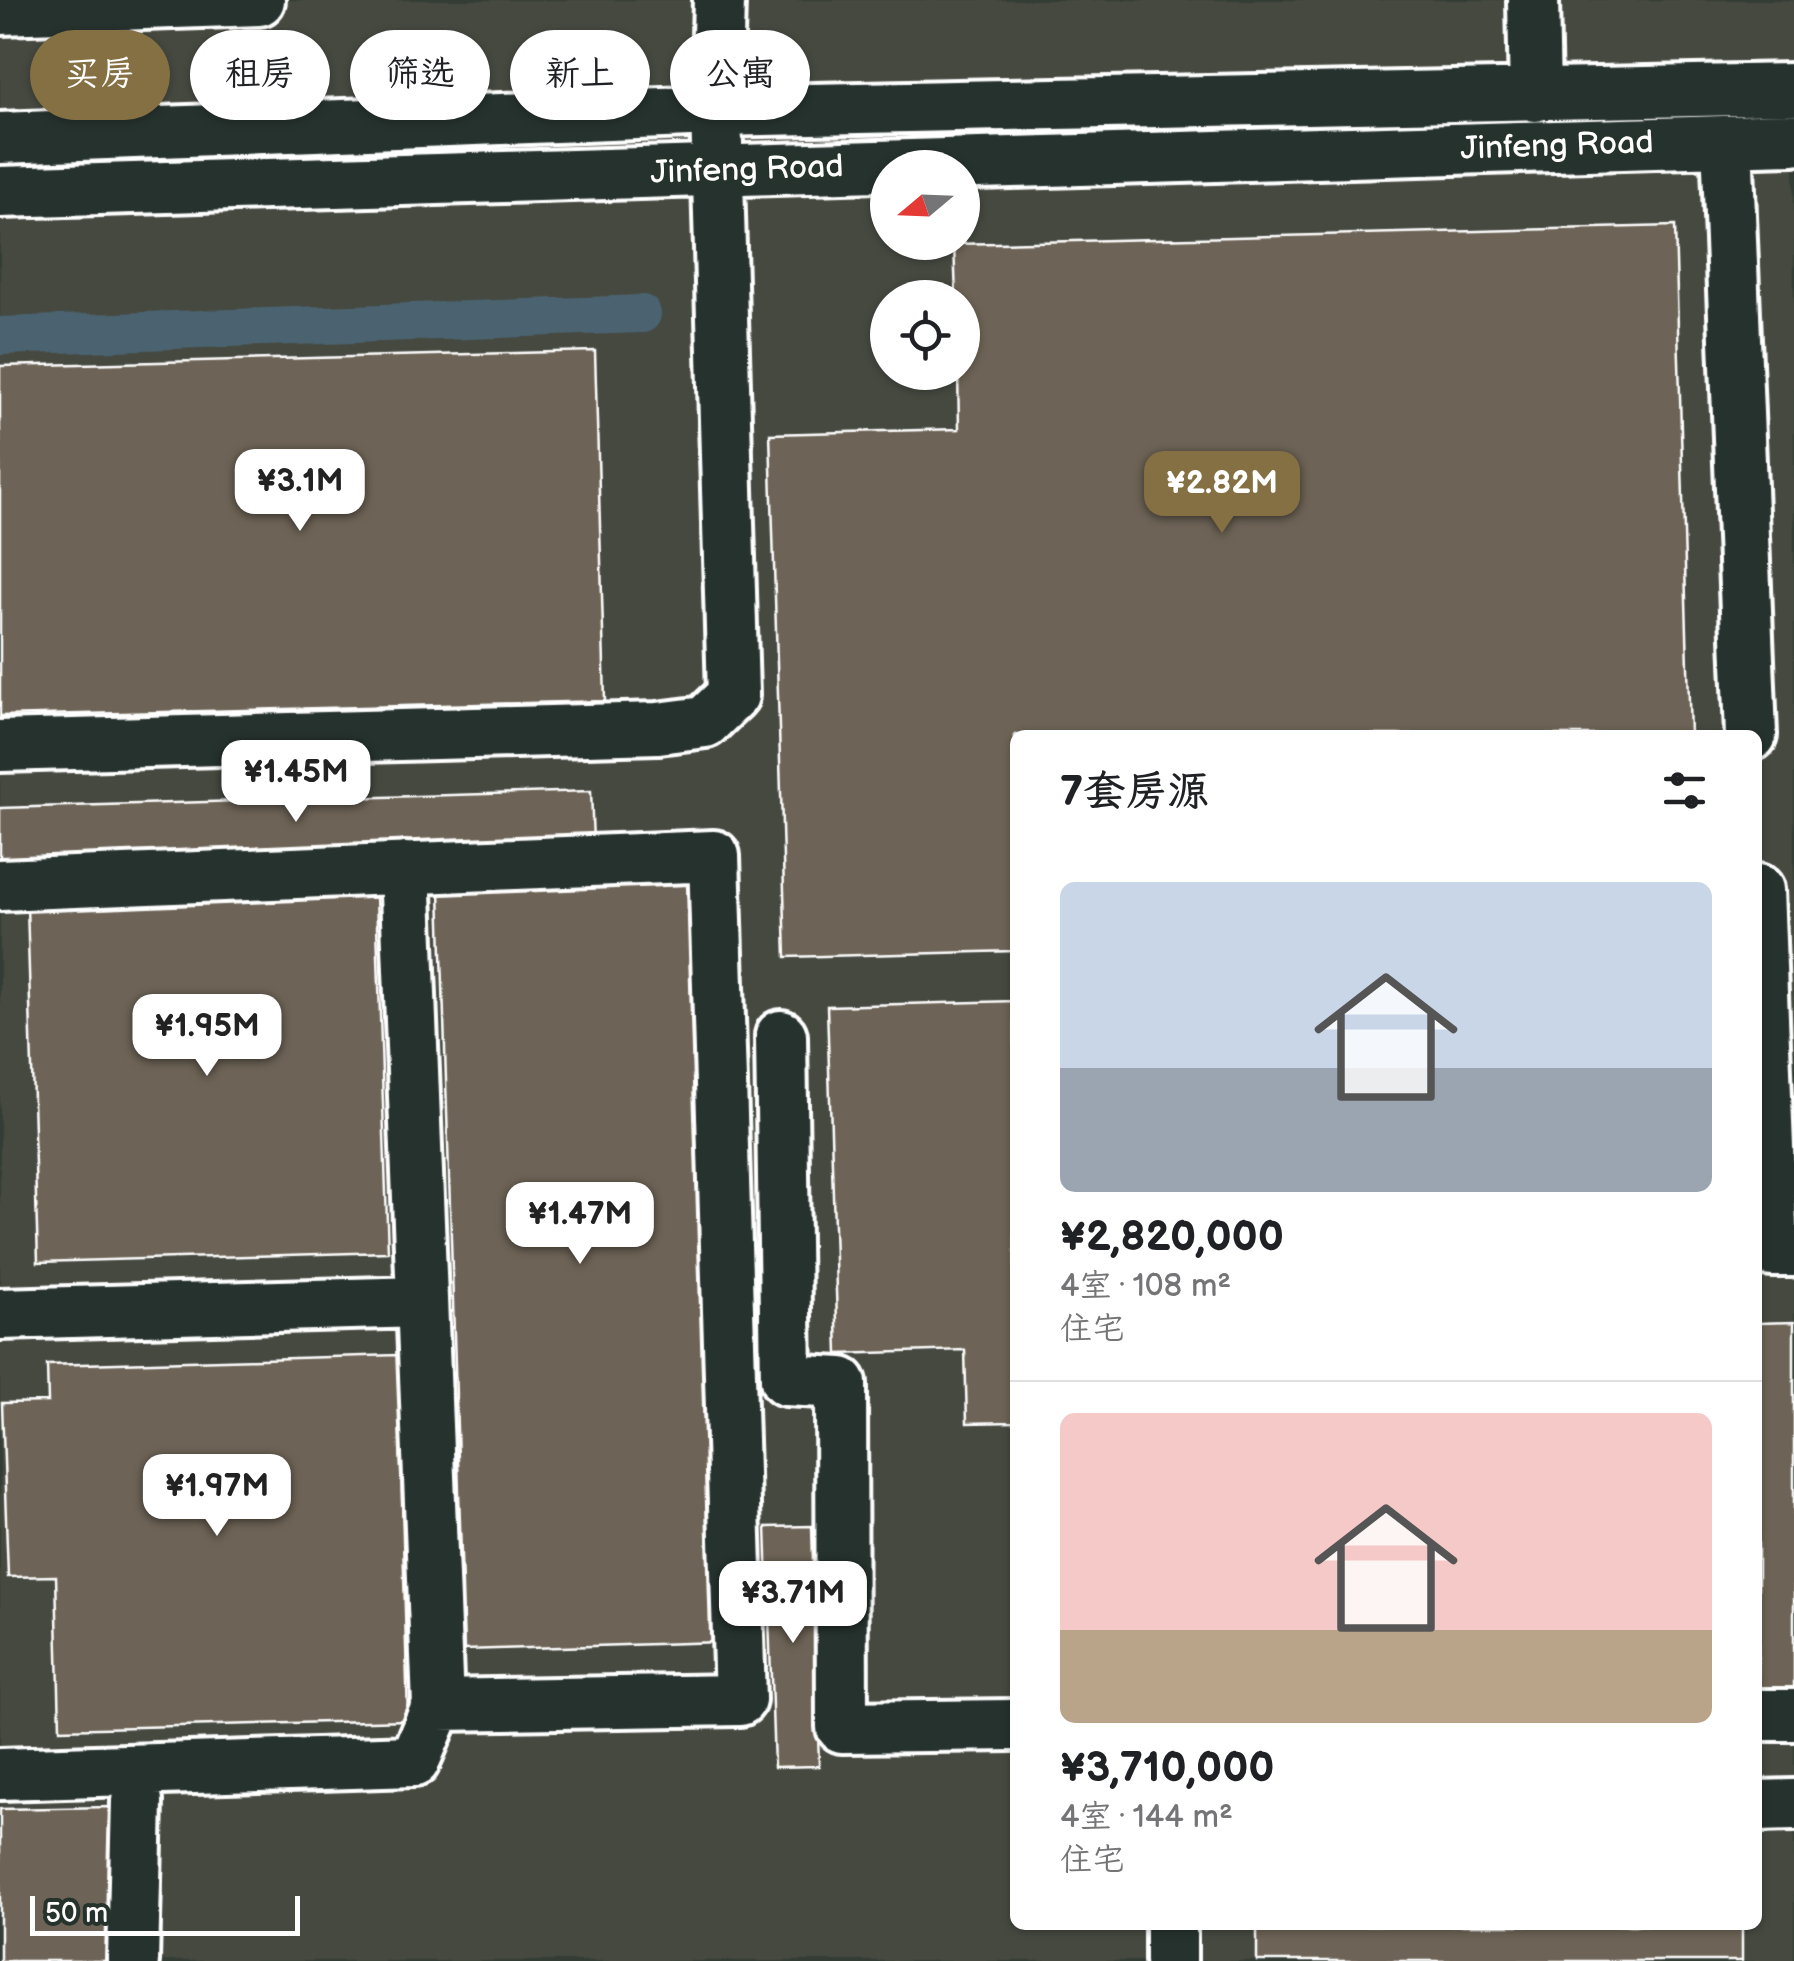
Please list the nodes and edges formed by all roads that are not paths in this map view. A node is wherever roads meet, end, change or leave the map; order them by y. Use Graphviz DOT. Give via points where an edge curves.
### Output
graph roads {
  1 [pos="260,0"];
  2 [pos="718,0"];
  3 [pos="1533,0"];
  4 [pos="0,9"];
  5 [pos="717,30"];
  6 [pos="1794,89"];
  7 [pos="1536,96"];
  8 [pos="810,110"];
  9 [pos="670,114"];
  10 [pos="716,120"];
  11 [pos="0,138"];
  12 [pos="1794,139"];
  13 [pos="1726,141"];
  14 [pos="717,170"];
  15 [pos="0,192"];
  16 [pos="1751,730"];
  17 [pos="0,746"];
  18 [pos="405,868"];
  19 [pos="0,885"];
  20 [pos="1762,993"];
  21 [pos="781,1036"];
  22 [pos="1794,1250"];
  23 [pos="422,1302"];
  24 [pos="0,1314"];
  25 [pos="438,1705"];
  26 [pos="1762,1715"];
  27 [pos="1794,1715"];
  28 [pos="1010,1725"];
  29 [pos="0,1774"];
  30 [pos="137,1801"];
  31 [pos="1794,1805"];
  32 [pos="1762,1806"];
  33 [pos="1171,1930"];
  34 [pos="133,1961"];
  35 [pos="1172,1961"];
  1 -- 4 [label="street"];
  2 -- 5 [label="street"];
  3 -- 7 [label="street"];
  6 -- 7 [label="street, Jinfeng Road"];
  7 -- 8 [label="street, Jinfeng Road"];
  9 -- 11 [label="street, Jinfeng Road"];
  10 -- 14 [label="street"];
  12 -- 13 [label="street, Jinfeng Road"];
  13 -- 14 [label="street, Jinfeng Road"];
  13 -- 16 [label="street"];
  14 -- 15 [label="street, Jinfeng Road"];
  14 -- 17 [label="street" via="733,696 705,722"];
  18 -- 19 [label="street"];
  18 -- 23 [label="street"];
  18 -- 25 [label="street" via="714,856 740,1700"];
  20 -- 22 [label="street" via="1772,1251"];
  21 -- 28 [label="street" via="786,1380 842,1384 842,1727"];
  23 -- 24 [label="street"];
  23 -- 25 [label="street"];
  25 -- 29 [label="street" via="414,1761"];
  26 -- 27 [label="street"];
  30 -- 34 [label="street"];
  31 -- 32 [label="street"];
  33 -- 35 [label="street"];
}
